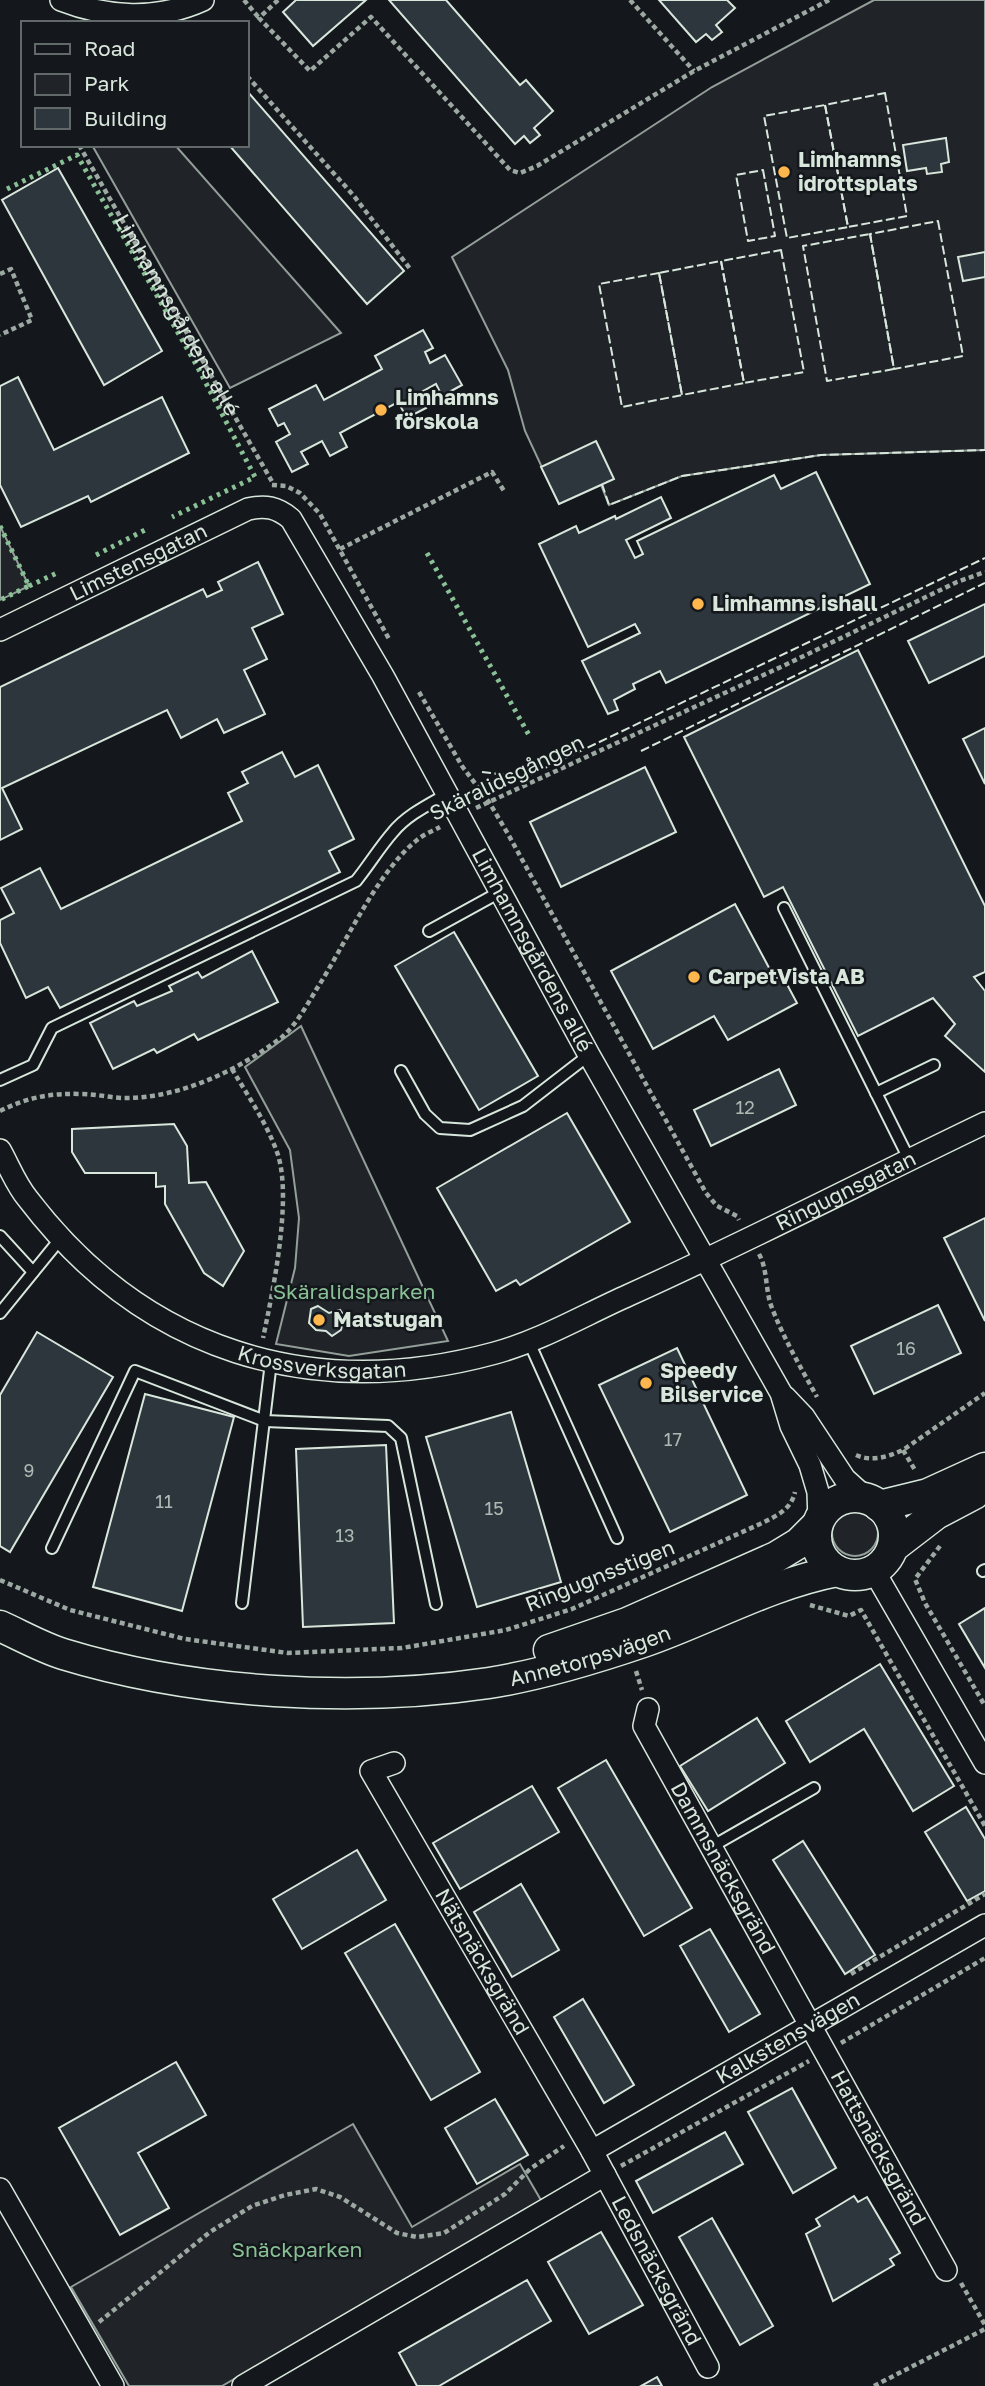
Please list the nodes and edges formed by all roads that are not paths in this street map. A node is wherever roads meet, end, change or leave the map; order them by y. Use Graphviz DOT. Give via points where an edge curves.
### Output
graph roads {
  1 [pos="61,0"];
  2 [pos="203,0"];
  3 [pos="280,510"];
  4 [pos="0,630"];
  5 [pos="447,794"];
  6 [pos="500,892"];
  7 [pos="784,908"];
  8 [pos="429,931"];
  9 [pos="589,1055"];
  10 [pos="934,1065"];
  11 [pos="401,1072"];
  12 [pos="0,1080"];
  13 [pos="876,1093"];
  14 [pos="985,1123"];
  15 [pos="0,1150"];
  16 [pos="909,1159"];
  17 [pos="0,1236"];
  18 [pos="61,1238"];
  19 [pos="706,1260"];
  20 [pos="33,1272"];
  21 [pos="0,1313"];
  22 [pos="528,1342"];
  23 [pos="265,1360"];
  24 [pos="265,1421"];
  25 [pos="820,1461"];
  26 [pos="985,1468"];
  27 [pos="985,1488"];
  28 [pos="873,1502"];
  29 [pos="818,1523"];
  30 [pos="617,1538"];
  31 [pos="893,1547"];
  32 [pos="52,1548"];
  33 [pos="874,1571"];
  34 [pos="836,1572"];
  35 [pos="242,1603"];
  36 [pos="436,1604"];
  37 [pos="0,1626"];
  38 [pos="0,1637"];
  39 [pos="61,1654"];
  40 [pos="332,1692"];
  41 [pos="648,1709"];
  42 [pos="394,1763"];
  43 [pos="985,1763"];
  44 [pos="814,1788"];
  45 [pos="711,1847"];
  46 [pos="985,1925"];
  47 [pos="810,2027"];
  48 [pos="587,2142"];
  49 [pos="605,2175"];
  50 [pos="0,2189"];
  51 [pos="946,2270"];
  52 [pos="708,2367"];
  53 [pos="113,2386"];
  54 [pos="243,2386"];
  1 -- 2 [label="street" via="125,16 173,11"];
  3 -- 4 [label="street, Limstensgatan" via="248,509"];
  3 -- 5 [label="street, Limhamnsgårdens allé" via="299,531"];
  5 -- 6 [label="street, Limhamnsgårdens allé"];
  5 -- 12 [label="lane" via="393,831 356,881 52,1028 33,1065"];
  6 -- 8 [label="lane"];
  6 -- 9 [label="street, Limhamnsgårdens allé"];
  7 -- 13 [label="lane"];
  9 -- 11 [label="lane" via="523,1106 470,1129 440,1128 425,1115"];
  9 -- 19 [label="street, Limhamnsgårdens allé"];
  10 -- 13 [label="lane"];
  13 -- 16 [label="lane"];
  14 -- 16 [label="street, Ringugnsgatan"];
  15 -- 18 [label="street, Krossverksgatan" via="26,1197"];
  16 -- 19 [label="street, Ringugnsgatan"];
  17 -- 20 [label="lane"];
  18 -- 20 [label="lane"];
  18 -- 23 [label="street, Krossverksgatan" via="125,1297 158,1319 205,1341"];
  19 -- 22 [label="street, Krossverksgatan"];
  19 -- 25 [label="street, Limhamnsgårdens allé" via="781,1393 804,1417"];
  20 -- 21 [label="lane"];
  22 -- 23 [label="street, Krossverksgatan" via="445,1365 402,1371 331,1370"];
  22 -- 30 [label="lane"];
  23 -- 24 [label="lane"];
  24 -- 32 [label="lane" via="135,1371"];
  24 -- 35 [label="lane"];
  24 -- 36 [label="lane" via="388,1426 401,1438"];
  25 -- 28 [label="street, Limhamnsgårdens allé"];
  25 -- 29 [label="street, Limhamnsgårdens allé"];
  26 -- 28 [label="main road, Annetorpsvägen" via="928,1494"];
  27 -- 31 [label="main road" via="936,1514"];
  28 -- 29 [label="main road, Annetorpsvägen" via="850,1497 836,1502"];
  28 -- 31 [label="main road" via="889,1517"];
  29 -- 34 [label="main road" via="817,1548"];
  29 -- 40 [label="main road, Annetorpsvägen" via="799,1543 776,1557 627,1623 529,1657 432,1679"];
  31 -- 33 [label="main road"];
  33 -- 34 [label="main road, Annetorpsvägen" via="851,1576"];
  33 -- 43 [label="street"];
  34 -- 40 [label="main road, Annetorpsvägen" via="789,1584 643,1642 555,1669 420,1691"];
  37 -- 39 [label="main road, Annetorpsvägen"];
  38 -- 39 [label="main road"];
  39 -- 40 [label="main road, Annetorpsvägen" via="236,1689"];
  41 -- 45 [label="street, Dammsnäcksgränd" via="644,1726"];
  42 -- 48 [label="street, Nätsnäcksgränd" via="371,1771"];
  44 -- 45 [label="lane"];
  45 -- 47 [label="street, Dammsnäcksgränd"];
  46 -- 47 [label="street, Kalkstensvägen"];
  47 -- 48 [label="street, Kalkstensvägen"];
  47 -- 51 [label="street, Hattsnäcksgränd"];
  48 -- 49 [label="street, Nätsnäcksgränd"];
  49 -- 52 [label="street, Ledsnäcksgränd"];
  49 -- 54 [label="street"];
  50 -- 53 [label="street"];
}
